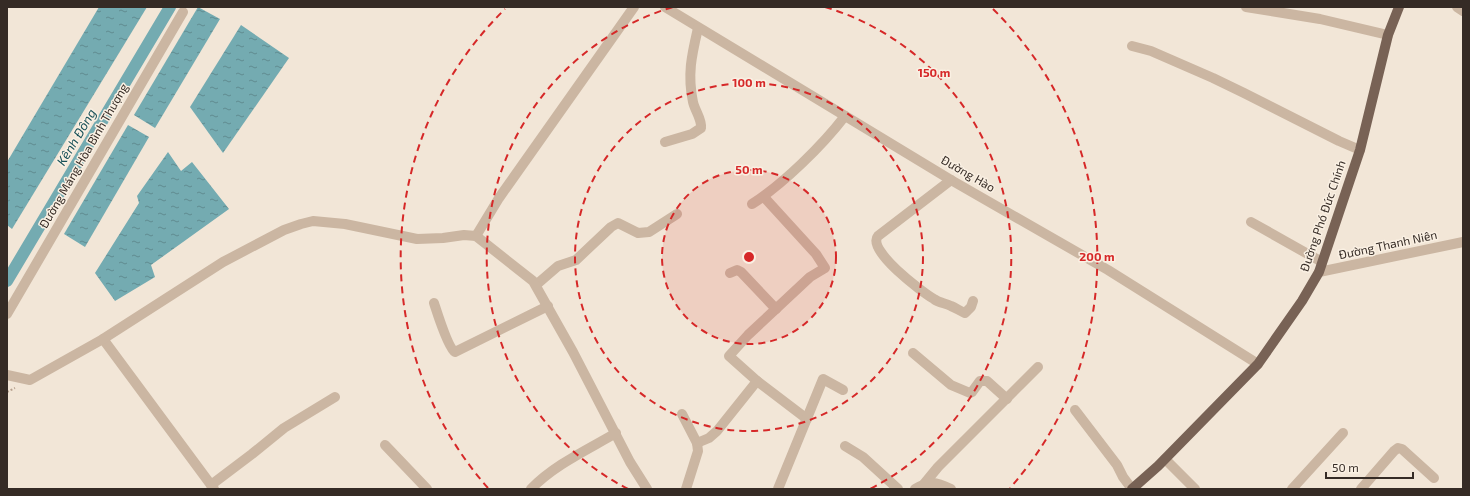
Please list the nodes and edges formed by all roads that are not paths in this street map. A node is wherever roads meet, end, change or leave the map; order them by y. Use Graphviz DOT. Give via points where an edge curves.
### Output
graph roads {
  1 [pos="634,7"];
  2 [pos="664,7"];
  3 [pos="1246,7"];
  4 [pos="1399,7"];
  5 [pos="1457,7"];
  6 [pos="1463,10"];
  7 [pos="183,12"];
  8 [pos="698,28"];
  9 [pos="1388,35"];
  10 [pos="1132,46"];
  11 [pos="845,116"];
  12 [pos="665,142"];
  13 [pos="1360,150"];
  14 [pos="951,180"];
  15 [pos="764,197"];
  16 [pos="752,204"];
  17 [pos="677,214"];
  18 [pos="1251,222"];
  19 [pos="476,236"];
  20 [pos="1463,242"];
  21 [pos="1322,262"];
  22 [pos="1319,272"];
  23 [pos="730,274"];
  24 [pos="536,285"];
  25 [pos="973,301"];
  26 [pos="434,303"];
  27 [pos="548,306"];
  28 [pos="776,309"];
  29 [pos="7,314"];
  30 [pos="103,339"];
  31 [pos="914,353"];
  32 [pos="1258,364"];
  33 [pos="1038,367"];
  34 [pos="7,376"];
  35 [pos="757,381"];
  36 [pos="843,390"];
  37 [pos="335,397"];
  38 [pos="1007,399"];
  39 [pos="1075,410"];
  40 [pos="682,414"];
  41 [pos="807,419"];
  42 [pos="616,433"];
  43 [pos="1343,433"];
  44 [pos="697,443"];
  45 [pos="385,445"];
  46 [pos="845,446"];
  47 [pos="1165,459"];
  48 [pos="1434,478"];
  49 [pos="919,486"];
  50 [pos="213,487"];
  51 [pos="426,489"];
  52 [pos="531,489"];
  53 [pos="647,489"];
  54 [pos="686,489"];
  55 [pos="778,489"];
  56 [pos="898,489"];
  57 [pos="951,489"];
  58 [pos="1132,489"];
  59 [pos="1195,489"];
  60 [pos="1292,489"];
  61 [pos="1361,489"];
  1 -- 19 [label="street" via="499,198"];
  2 -- 8 [label="street, Đường Hào"];
  3 -- 9 [label="street" via="1320,19"];
  4 -- 9 [label="main road, Đường Phó Đức Chính"];
  5 -- 6 [label="street"];
  7 -- 29 [label="street, Đường Máng Hòa Bình Thượng"];
  8 -- 11 [label="street, Đường Hào"];
  8 -- 12 [label="street" via="689,74 701,128 692,134"];
  9 -- 13 [label="main road, Đường Phó Đức Chính"];
  10 -- 13 [label="street" via="1151,51 1213,78"];
  11 -- 14 [label="street, Đường Hào"];
  11 -- 15 [label="street" via="789,176"];
  13 -- 21 [label="main road, Đường Phó Đức Chính"];
  14 -- 25 [label="street" via="878,236 875,242 893,266 934,300 965,313"];
  14 -- 32 [label="street, Đường Hào" via="1108,270"];
  15 -- 16 [label="street"];
  15 -- 28 [label="street" via="816,254 825,268 810,277"];
  17 -- 24 [label="street" via="649,232 638,233 618,223 576,260 558,266"];
  18 -- 21 [label="street"];
  19 -- 24 [label="street"];
  19 -- 30 [label="street" via="417,239 313,220 284,230 223,262"];
  20 -- 22 [label="street, Đường Thanh Niên"];
  21 -- 22 [label="main road, Đường Phó Đức Chính"];
  22 -- 32 [label="main road, Đường Phó Đức Chính"];
  23 -- 28 [label="street" via="737,270 741,272"];
  24 -- 27 [label="street"];
  26 -- 27 [label="street" via="455,352"];
  27 -- 42 [label="street"];
  28 -- 35 [label="street" via="729,356"];
  30 -- 34 [label="street" via="30,380"];
  30 -- 50 [label="street"];
  31 -- 38 [label="street" via="951,386 970,393 980,381 987,381"];
  32 -- 47 [label="main road, Đường Phó Đức Chính"];
  33 -- 38 [label="street"];
  35 -- 41 [label="street"];
  35 -- 44 [label="street" via="717,432"];
  36 -- 41 [label="street" via="823,379"];
  37 -- 50 [label="street" via="284,428"];
  38 -- 49 [label="street"];
  39 -- 58 [label="street"];
  40 -- 44 [label="street"];
  41 -- 55 [label="street"];
  42 -- 52 [label="street" via="566,461"];
  42 -- 53 [label="street"];
  43 -- 60 [label="street"];
  44 -- 54 [label="street" via="696,461"];
  45 -- 51 [label="street"];
  46 -- 56 [label="street" via="863,457"];
  47 -- 58 [label="main road, Đường Phó Đức Chính"];
  47 -- 59 [label="street"];
  48 -- 61 [label="street" via="1402,449 1397,448"];
  49 -- 57 [label="street" via="937,483"];
}
